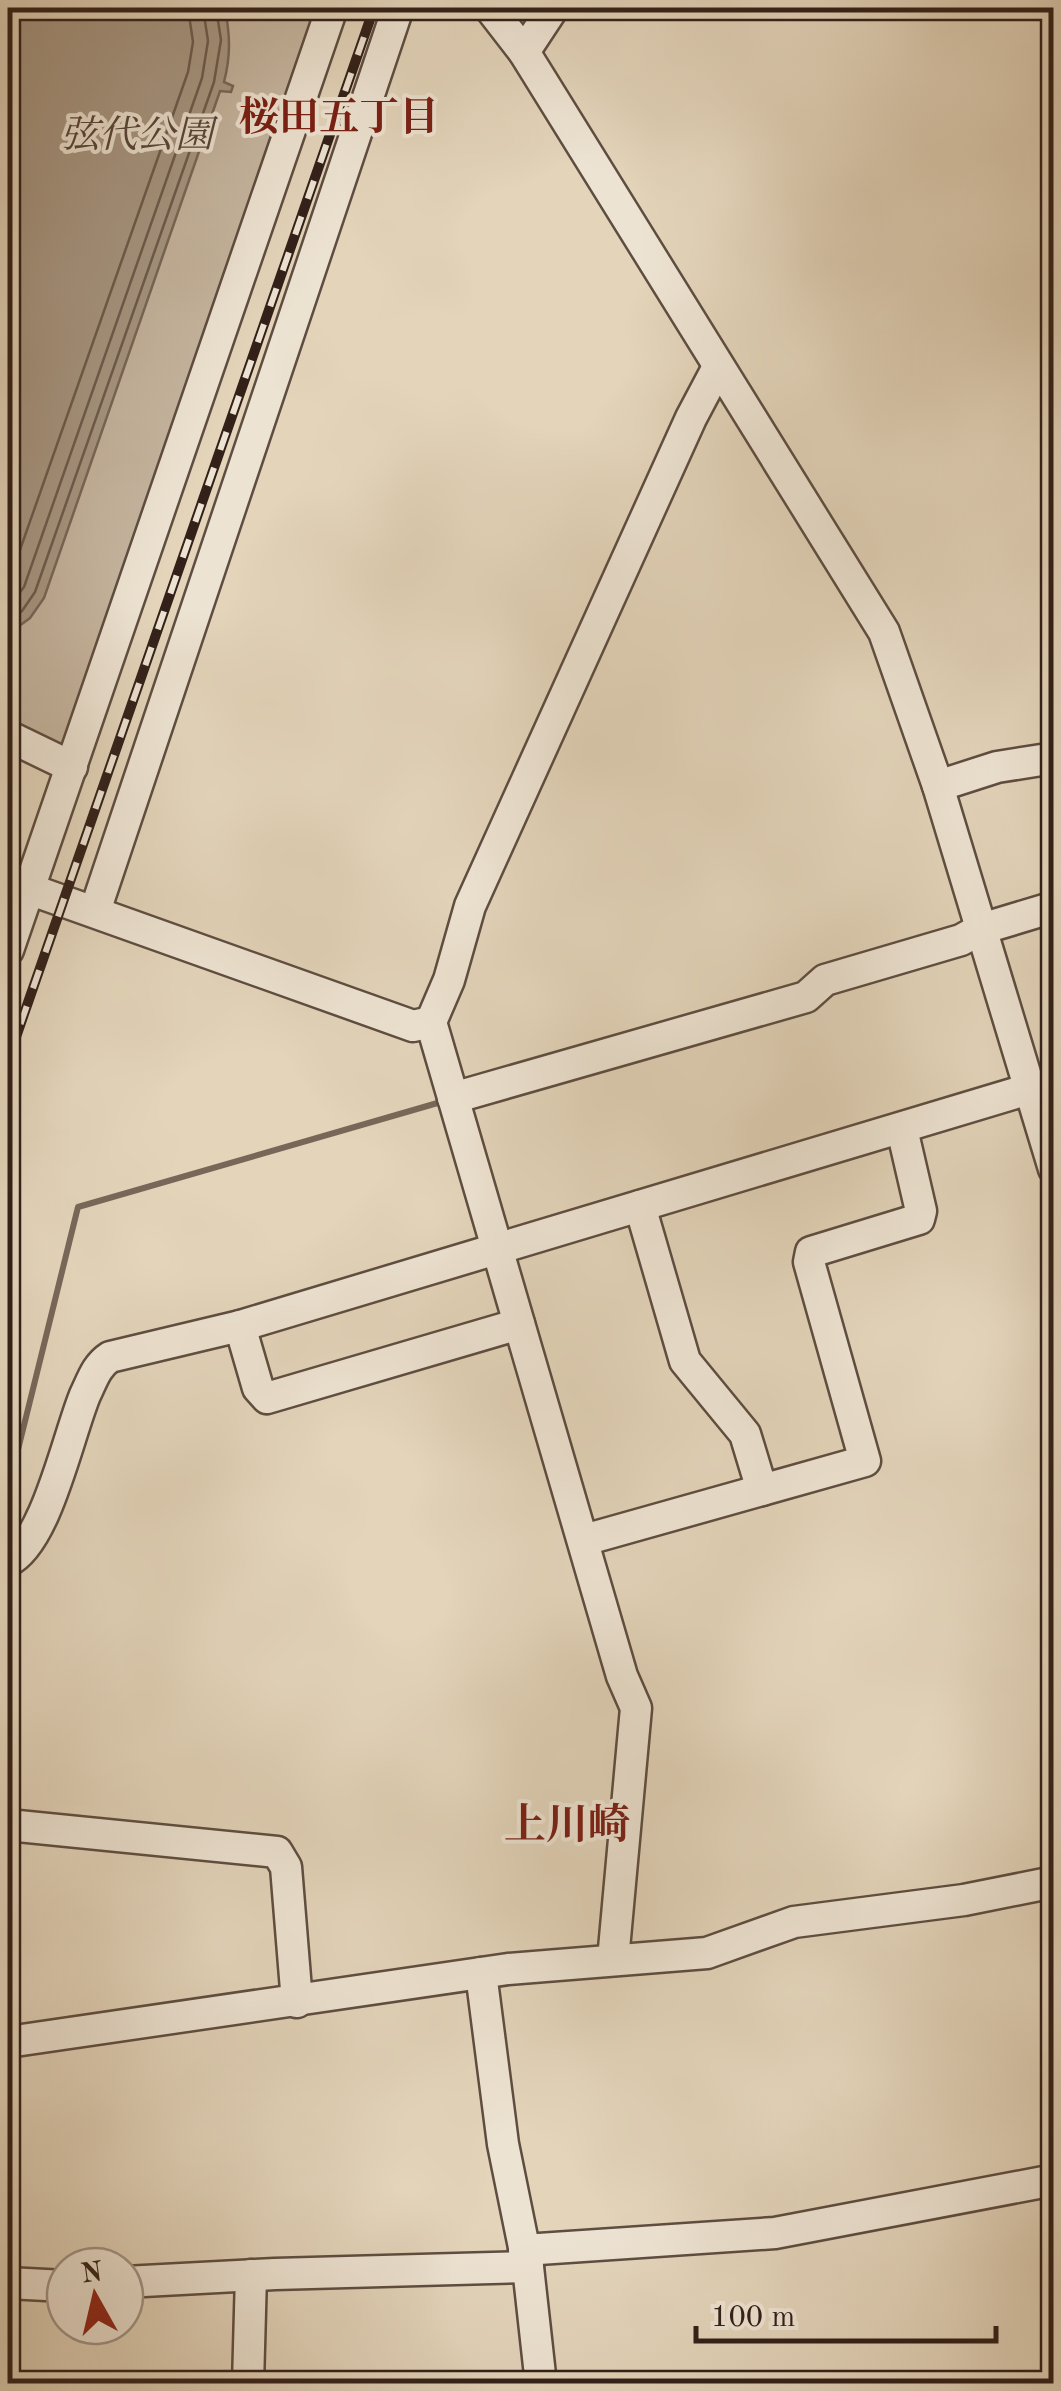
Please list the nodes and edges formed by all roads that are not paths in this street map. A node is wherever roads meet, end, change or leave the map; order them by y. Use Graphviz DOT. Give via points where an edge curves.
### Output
graph roads {
  1 [pos="332,8"];
  2 [pos="398,8"];
  3 [pos="490,8"];
  4 [pos="552,8"];
  5 [pos="524,52"];
  6 [pos="718,367"];
  7 [pos="8,736"];
  8 [pos="1054,758"];
  9 [pos="72,767"];
  10 [pos="938,786"];
  11 [pos="28,889"];
  12 [pos="1054,907"];
  13 [pos="95,911"];
  14 [pos="980,928"];
  15 [pos="8,950"];
  16 [pos="431,1022"];
  17 [pos="1028,1089"];
  18 [pos="453,1098"];
  19 [pos="902,1129"];
  20 [pos="1054,1170"];
  21 [pos="640,1206"];
  22 [pos="498,1248"];
  23 [pos="519,1324"];
  24 [pos="240,1326"];
  25 [pos="762,1490"];
  26 [pos="584,1540"];
  27 [pos="8,1561"];
  28 [pos="8,1825"];
  29 [pos="1054,1882"];
  30 [pos="613,1960"];
  31 [pos="480,1973"];
  32 [pos="297,2002"];
  33 [pos="8,2042"];
  34 [pos="1054,2180"];
  35 [pos="526,2259"];
  36 [pos="251,2275"];
  37 [pos="145,2281"];
  38 [pos="8,2283"];
  39 [pos="45,2285"];
  40 [pos="248,2384"];
  41 [pos="541,2384"];
  1 -- 9 [label="street"];
  2 -- 13 [label="street"];
  3 -- 5 [label="street"];
  4 -- 5 [label="street"];
  5 -- 6 [label="street"];
  6 -- 10 [label="street" via="884,632"];
  6 -- 16 [label="street" via="470,906"];
  7 -- 9 [label="street"];
  8 -- 10 [label="street"];
  9 -- 11 [label="street"];
  10 -- 14 [label="street"];
  11 -- 13 [label="street"];
  11 -- 15 [label="street"];
  12 -- 14 [label="street"];
  13 -- 16 [label="street" via="412,1026"];
  14 -- 17 [label="street"];
  14 -- 18 [label="street" via="961,940 824,980 806,996"];
  16 -- 18 [label="street"];
  17 -- 19 [label="street"];
  17 -- 20 [label="street"];
  18 -- 22 [label="street"];
  19 -- 21 [label="street"];
  19 -- 25 [label="street" via="919,1219 811,1252 865,1461"];
  21 -- 22 [label="street"];
  21 -- 25 [label="street" via="685,1361 745,1434"];
  22 -- 23 [label="street"];
  22 -- 24 [label="street"];
  23 -- 24 [label="street" via="268,1398 258,1388"];
  23 -- 26 [label="street"];
  24 -- 27 [label="street" via="102,1362 73,1424 42,1522"];
  25 -- 26 [label="street"];
  26 -- 30 [label="street" via="636,1708"];
  28 -- 32 [label="street" via="276,1852 286,1867"];
  29 -- 30 [label="street" via="794,1922 707,1953"];
  30 -- 31 [label="street"];
  31 -- 32 [label="street"];
  31 -- 35 [label="street"];
  32 -- 33 [label="street"];
  34 -- 35 [label="street" via="775,2233"];
  35 -- 36 [label="street"];
  35 -- 41 [label="street"];
  36 -- 37 [label="street"];
  36 -- 40 [label="street"];
  38 -- 39 [label="street"];
}
